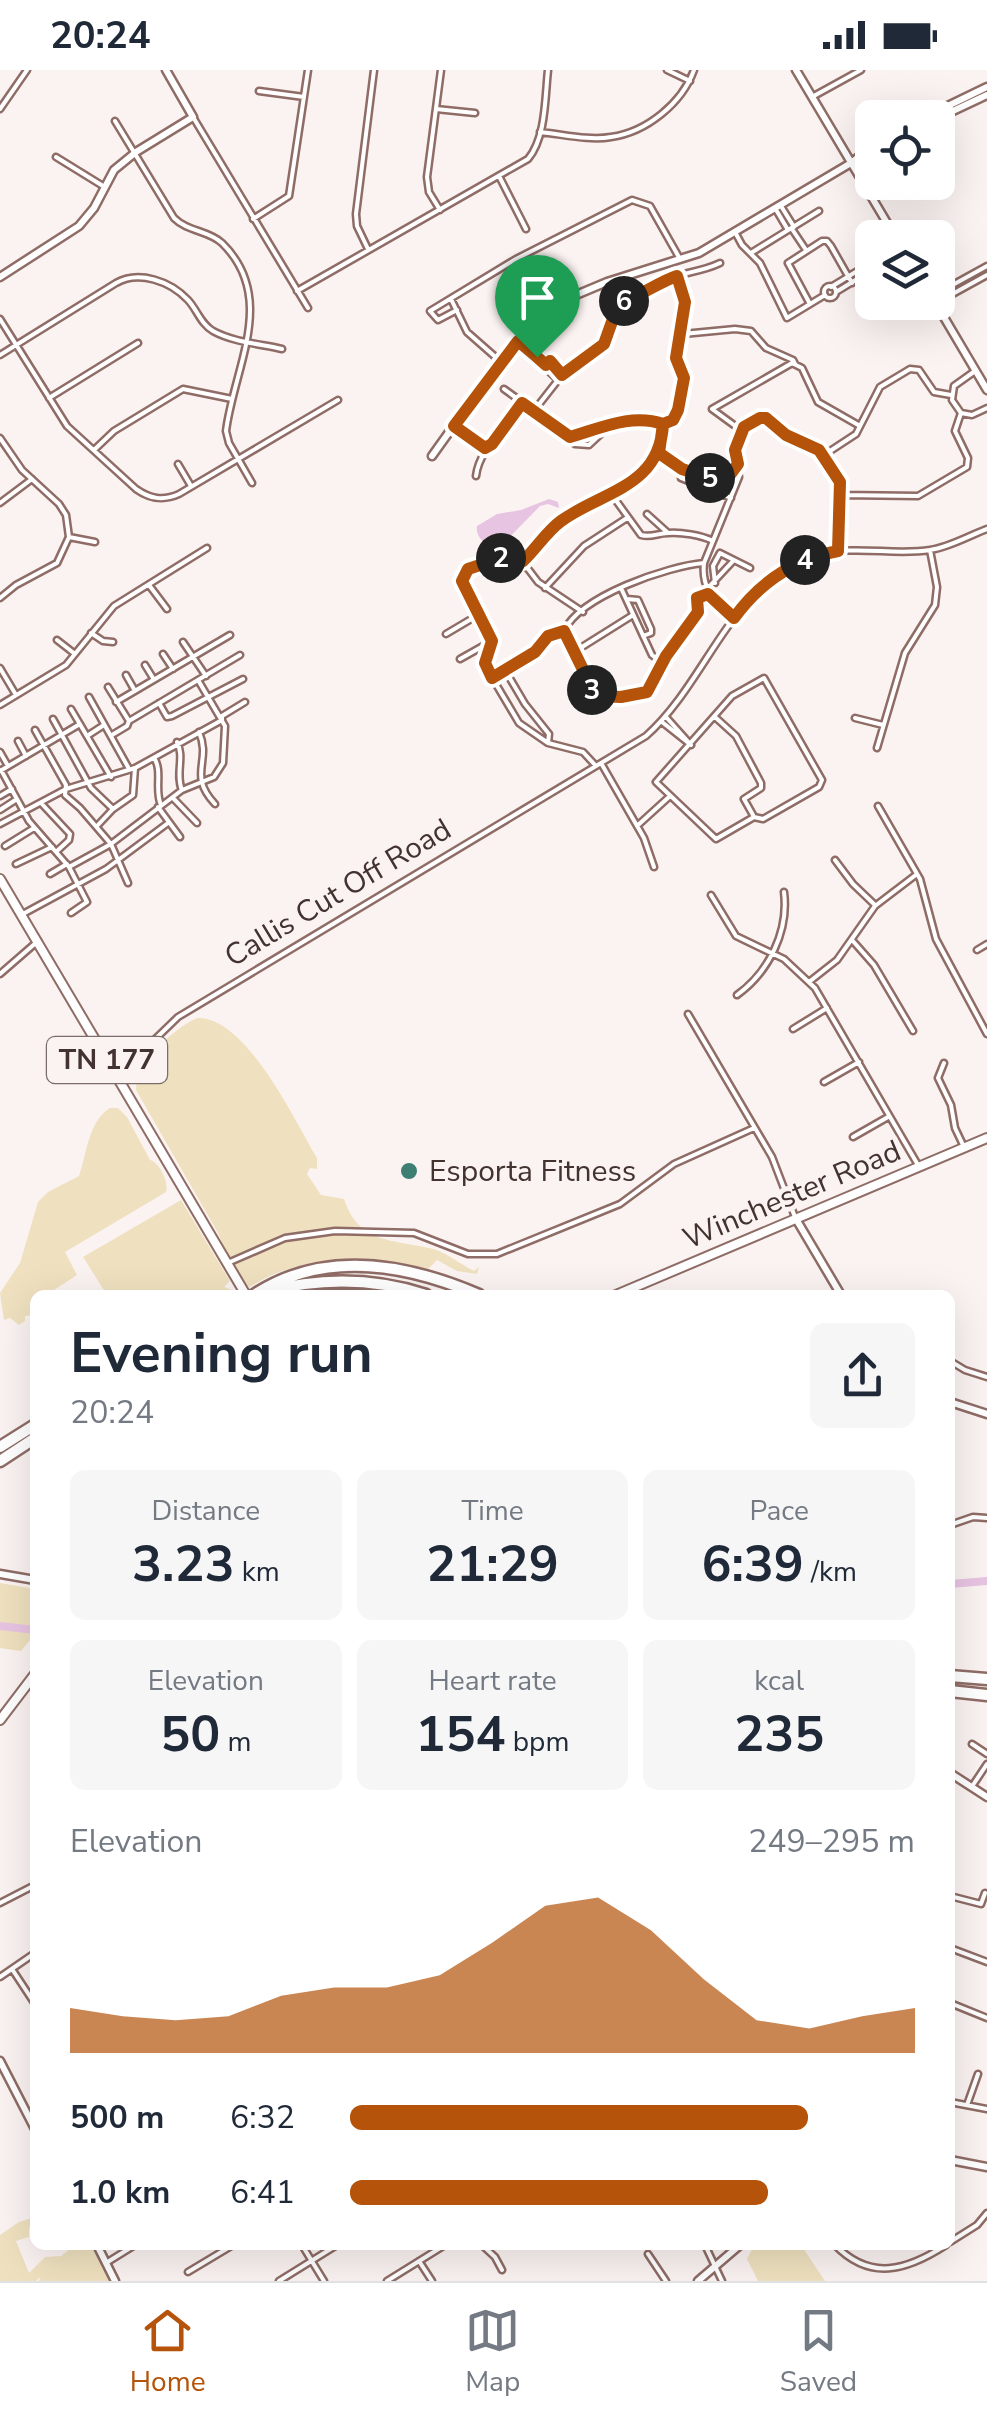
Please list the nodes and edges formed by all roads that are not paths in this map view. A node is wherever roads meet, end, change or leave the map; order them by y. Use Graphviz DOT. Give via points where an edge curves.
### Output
graph roads {
  1 [pos="27,70"];
  2 [pos="166,70"];
  3 [pos="308,70"];
  4 [pos="374,70"];
  5 [pos="440,70"];
  6 [pos="548,70"];
  7 [pos="667,70"];
  8 [pos="694,70"];
  9 [pos="860,70"];
  10 [pos="795,72"];
  11 [pos="690,81"];
  12 [pos="987,87"];
  13 [pos="259,92"];
  14 [pos="987,95"];
  15 [pos="304,96"];
  16 [pos="811,98"];
  17 [pos="955,102"];
  18 [pos="0,108"];
  19 [pos="436,110"];
  20 [pos="955,110"];
  21 [pos="475,113"];
  22 [pos="193,116"];
  23 [pos="115,121"];
  24 [pos="540,132"];
  25 [pos="136,152"];
  26 [pos="56,156"];
  27 [pos="855,160"];
  28 [pos="855,161"];
  29 [pos="851,163"];
  30 [pos="500,176"];
  31 [pos="105,186"];
  32 [pos="778,206"];
  33 [pos="440,210"];
  34 [pos="820,211"];
  35 [pos="254,219"];
  36 [pos="885,220"];
  37 [pos="526,228"];
  38 [pos="792,229"];
  39 [pos="735,232"];
  40 [pos="368,250"];
  41 [pos="806,250"];
  42 [pos="751,254"];
  43 [pos="680,259"];
  44 [pos="720,264"];
  45 [pos="987,266"];
  46 [pos="855,272"];
  47 [pos="987,275"];
  48 [pos="677,276"];
  49 [pos="848,276"];
  50 [pos="0,277"];
  51 [pos="855,281"];
  52 [pos="852,283"];
  53 [pos="955,284"];
  54 [pos="834,289"];
  55 [pos="298,291"];
  56 [pos="955,292"];
  57 [pos="825,295"];
  58 [pos="450,297"];
  59 [pos="810,304"];
  60 [pos="308,308"];
  61 [pos="457,310"];
  62 [pos="0,319"];
  63 [pos="946,320"];
  64 [pos="682,334"];
  65 [pos="520,339"];
  66 [pos="246,340"];
  67 [pos="138,343"];
  68 [pos="16,345"];
  69 [pos="282,349"];
  70 [pos="0,355"];
  71 [pos="500,361"];
  72 [pos="794,364"];
  73 [pos="975,371"];
  74 [pos="560,378"];
  75 [pos="504,389"];
  76 [pos="987,390"];
  77 [pos="951,395"];
  78 [pos="49,398"];
  79 [pos="232,399"];
  80 [pos="338,400"];
  81 [pos="522,403"];
  82 [pos="987,408"];
  83 [pos="533,412"];
  84 [pos="961,414"];
  85 [pos="663,424"];
  86 [pos="454,426"];
  87 [pos="609,426"];
  88 [pos="860,426"];
  89 [pos="744,427"];
  90 [pos="566,436"];
  91 [pos="0,438"];
  92 [pos="485,448"];
  93 [pos="94,450"];
  94 [pos="659,453"];
  95 [pos="432,456"];
  96 [pos="823,456"];
  97 [pos="238,459"];
  98 [pos="178,464"];
  99 [pos="738,464"];
  100 [pos="682,469"];
  101 [pos="476,476"];
  102 [pos="32,479"];
  103 [pos="252,484"];
  104 [pos="191,486"];
  105 [pos="612,495"];
  106 [pos="840,495"];
  107 [pos="731,498"];
  108 [pos="0,504"];
  109 [pos="646,514"];
  110 [pos="626,518"];
  111 [pos="985,530"];
  112 [pos="668,532"];
  113 [pos="69,537"];
  114 [pos="95,542"];
  115 [pos="713,542"];
  116 [pos="208,548"];
  117 [pos="930,550"];
  118 [pos="838,551"];
  119 [pos="734,560"];
  120 [pos="523,561"];
  121 [pos="704,563"];
  122 [pos="750,568"];
  123 [pos="715,582"];
  124 [pos="149,585"];
  125 [pos="545,588"];
  126 [pos="621,588"];
  127 [pos="707,592"];
  128 [pos="0,598"];
  129 [pos="627,599"];
  130 [pos="167,609"];
  131 [pos="583,612"];
  132 [pos="634,614"];
  133 [pos="478,615"];
  134 [pos="734,618"];
  135 [pos="564,631"];
  136 [pos="91,633"];
  137 [pos="446,634"];
  138 [pos="230,635"];
  139 [pos="643,636"];
  140 [pos="58,640"];
  141 [pos="492,641"];
  142 [pos="112,642"];
  143 [pos="182,642"];
  144 [pos="574,652"];
  145 [pos="75,654"];
  146 [pos="164,654"];
  147 [pos="193,656"];
  148 [pos="240,656"];
  149 [pos="460,658"];
  150 [pos="662,662"];
  151 [pos="145,665"];
  152 [pos="0,668"];
  153 [pos="173,669"];
  154 [pos="505,670"];
  155 [pos="126,675"];
  156 [pos="206,676"];
  157 [pos="492,678"];
  158 [pos="243,679"];
  159 [pos="154,680"];
  160 [pos="198,680"];
  161 [pos="108,687"];
  162 [pos="135,691"];
  163 [pos="16,695"];
  164 [pos="89,697"];
  165 [pos="209,699"];
  166 [pos="116,702"];
  167 [pos="245,702"];
  168 [pos="159,703"];
  169 [pos="0,705"];
  170 [pos="71,708"];
  171 [pos="715,718"];
  172 [pos="854,718"];
  173 [pos="53,719"];
  174 [pos="664,719"];
  175 [pos="222,720"];
  176 [pos="129,721"];
  177 [pos="80,724"];
  178 [pos="105,724"];
  179 [pos="883,725"];
  180 [pos="35,730"];
  181 [pos="199,732"];
  182 [pos="62,735"];
  183 [pos="112,735"];
  184 [pos="87,736"];
  185 [pos="18,741"];
  186 [pos="177,742"];
  187 [pos="548,743"];
  188 [pos="691,744"];
  189 [pos="44,745"];
  190 [pos="877,748"];
  191 [pos="0,752"];
  192 [pos="26,756"];
  193 [pos="154,758"];
  194 [pos="598,764"];
  195 [pos="8,766"];
  196 [pos="135,768"];
  197 [pos="128,769"];
  198 [pos="1,771"];
  199 [pos="111,777"];
  200 [pos="90,783"];
  201 [pos="200,783"];
  202 [pos="12,789"];
  203 [pos="66,789"];
  204 [pos="182,790"];
  205 [pos="0,796"];
  206 [pos="670,796"];
  207 [pos="173,798"];
  208 [pos="18,799"];
  209 [pos="41,802"];
  210 [pos="215,804"];
  211 [pos="878,806"];
  212 [pos="160,807"];
  213 [pos="113,809"];
  214 [pos="0,810"];
  215 [pos="26,811"];
  216 [pos="754,817"];
  217 [pos="168,823"];
  218 [pos="197,823"];
  219 [pos="0,824"];
  220 [pos="97,826"];
  221 [pos="637,826"];
  222 [pos="34,828"];
  223 [pos="180,837"];
  224 [pos="110,844"];
  225 [pos="4,846"];
  226 [pos="54,849"];
  227 [pos="835,860"];
  228 [pos="116,861"];
  229 [pos="16,864"];
  230 [pos="68,866"];
  231 [pos="654,867"];
  232 [pos="50,874"];
  233 [pos="917,874"];
  234 [pos="0,879"];
  235 [pos="128,883"];
  236 [pos="77,884"];
  237 [pos="784,892"];
  238 [pos="711,895"];
  239 [pos="875,906"];
  240 [pos="71,913"];
  241 [pos="22,915"];
  242 [pos="852,940"];
  243 [pos="38,941"];
  244 [pos="987,944"];
  245 [pos="977,950"];
  246 [pos="772,952"];
  247 [pos="0,974"];
  248 [pos="809,982"];
  249 [pos="737,994"];
  250 [pos="828,1008"];
  251 [pos="688,1014"];
  252 [pos="792,1029"];
  253 [pos="913,1030"];
  254 [pos="987,1034"];
  255 [pos="859,1062"];
  256 [pos="944,1064"];
  257 [pos="117,1076"];
  258 [pos="824,1082"];
  259 [pos="890,1116"];
  260 [pos="754,1128"];
  261 [pos="853,1137"];
  262 [pos="987,1138"];
  263 [pos="964,1147"];
  264 [pos="918,1165"];
  265 [pos="796,1217"];
  266 [pos="228,1263"];
  267 [pos="243,1290"];
  268 [pos="262,1290"];
  269 [pos="277,1290"];
  270 [pos="406,1290"];
  271 [pos="466,1290"];
  272 [pos="628,1290"];
  273 [pos="838,1290"];
  274 [pos="955,1364"];
  275 [pos="987,1377"];
  276 [pos="955,1404"];
  277 [pos="987,1414"];
  278 [pos="30,1428"];
  279 [pos="30,1441"];
  280 [pos="0,1447"];
  281 [pos="0,1460"];
  282 [pos="987,1518"];
  283 [pos="955,1524"];
  284 [pos="0,1574"];
  285 [pos="30,1579"];
  286 [pos="955,1676"];
  287 [pos="987,1679"];
  288 [pos="30,1681"];
  289 [pos="955,1691"];
  290 [pos="987,1694"];
  291 [pos="0,1720"];
  292 [pos="972,1744"];
  293 [pos="987,1754"];
  294 [pos="987,1764"];
  295 [pos="955,1776"];
  296 [pos="973,1785"];
  297 [pos="987,1797"];
  298 [pos="30,1888"];
  299 [pos="985,1894"];
  300 [pos="955,1897"];
  301 [pos="0,1903"];
  302 [pos="984,1905"];
  303 [pos="955,1950"];
  304 [pos="30,1956"];
  305 [pos="987,1962"];
  306 [pos="12,1969"];
  307 [pos="0,1977"];
  308 [pos="30,1996"];
  309 [pos="955,2004"];
  310 [pos="987,2018"];
  311 [pos="1,2067"];
  312 [pos="978,2074"];
  313 [pos="955,2103"];
  314 [pos="967,2104"];
  315 [pos="987,2109"];
  316 [pos="30,2120"];
  317 [pos="955,2161"];
  318 [pos="987,2167"];
  319 [pos="987,2213"];
  320 [pos="955,2239"];
  321 [pos="99,2250"];
  322 [pos="127,2250"];
  323 [pos="225,2250"];
  324 [pos="305,2250"];
  325 [pos="329,2250"];
  326 [pos="437,2250"];
  327 [pos="487,2250"];
  328 [pos="706,2250"];
  329 [pos="734,2250"];
  330 [pos="840,2250"];
  331 [pos="939,2250"];
  332 [pos="648,2254"];
  333 [pos="312,2260"];
  334 [pos="419,2261"];
  335 [pos="106,2263"];
  336 [pos="714,2267"];
  337 [pos="502,2270"];
  338 [pos="188,2272"];
  339 [pos="116,2281"];
  340 [pos="279,2281"];
  341 [pos="324,2281"];
  342 [pos="387,2281"];
  343 [pos="432,2281"];
  344 [pos="666,2281"];
  345 [pos="698,2281"];
  346 [pos="722,2281"];
  1 -- 18 [label="street"];
  2 -- 22 [label="street"];
  3 -- 15 [label="street"];
  4 -- 40 [label="street" via="356,214"];
  5 -- 19 [label="street"];
  6 -- 24 [label="street"];
  7 -- 11 [label="street"];
  8 -- 11 [label="street"];
  9 -- 16 [label="street"];
  10 -- 16 [label="street"];
  11 -- 24 [label="street" via="664,112 634,130 610,138"];
  12 -- 17 [label="street"];
  13 -- 15 [label="street"];
  14 -- 20 [label="street"];
  15 -- 35 [label="street" via="289,196"];
  16 -- 29 [label="street"];
  19 -- 21 [label="street"];
  19 -- 33 [label="street" via="427,177"];
  22 -- 25 [label="street"];
  22 -- 35 [label="street"];
  23 -- 25 [label="street"];
  24 -- 30 [label="street" via="535,151"];
  25 -- 31 [label="street"];
  25 -- 66 [label="street" via="174,218 222,243 246,279 252,304"];
  26 -- 31 [label="street"];
  27 -- 29 [label="street"];
  28 -- 29 [label="street"];
  29 -- 32 [label="street"];
  29 -- 36 [label="street"];
  30 -- 33 [label="street"];
  30 -- 37 [label="street"];
  31 -- 50 [label="street" via="79,226"];
  32 -- 38 [label="street"];
  32 -- 39 [label="street"];
  33 -- 40 [label="street"];
  34 -- 38 [label="street"];
  35 -- 55 [label="street"];
  38 -- 41 [label="street"];
  38 -- 42 [label="street"];
  39 -- 42 [label="street"];
  39 -- 43 [label="street"];
  40 -- 55 [label="street"];
  41 -- 49 [label="street" via="827,241"];
  41 -- 59 [label="street" via="788,267"];
  42 -- 59 [label="street" via="787,318"];
  43 -- 58 [label="street" via="650,206 632,200"];
  43 -- 65 [label="street" via="576,296"];
  44 -- 48 [label="street"];
  45 -- 53 [label="street"];
  46 -- 49 [label="street"];
  47 -- 56 [label="street"];
  48 -- 64 [label="street" via="685,302"];
  48 -- 74 [label="street" via="619,302 604,344"];
  49 -- 52 [label="street"];
  49 -- 54 [label="street"];
  51 -- 52 [label="street"];
  52 -- 54 [label="street"];
  54 -- 57 [label="street" via="826,288"];
  54 -- 57 [label="street" via="832,298"];
  55 -- 60 [label="street"];
  57 -- 59 [label="street"];
  58 -- 61 [label="street"];
  58 -- 61 [label="street" via="432,308 433,317"];
  61 -- 71 [label="street" via="468,332"];
  62 -- 68 [label="street"];
  63 -- 73 [label="street"];
  64 -- 72 [label="street" via="751,331"];
  64 -- 85 [label="street" via="678,410"];
  65 -- 71 [label="street"];
  65 -- 74 [label="street"];
  66 -- 68 [label="street" via="209,328 178,292 136,276"];
  66 -- 69 [label="street"];
  66 -- 79 [label="street"];
  67 -- 78 [label="street"];
  68 -- 70 [label="street"];
  68 -- 78 [label="street"];
  71 -- 86 [label="street"];
  72 -- 88 [label="street" via="818,402"];
  72 -- 89 [label="street" via="712,410"];
  73 -- 76 [label="street"];
  73 -- 77 [label="street"];
  74 -- 83 [label="street"];
  75 -- 81 [label="street"];
  77 -- 84 [label="street"];
  77 -- 88 [label="street" via="934,392 920,370 910,369 880,387"];
  78 -- 93 [label="street"];
  79 -- 93 [label="street" via="178,391"];
  79 -- 97 [label="street" via="226,434"];
  80 -- 97 [label="street"];
  81 -- 83 [label="street"];
  81 -- 92 [label="street"];
  82 -- 84 [label="street"];
  83 -- 90 [label="street"];
  84 -- 106 [label="street" via="954,431 967,467 918,496"];
  85 -- 87 [label="street" via="639,418"];
  85 -- 94 [label="street"];
  86 -- 92 [label="street"];
  86 -- 95 [label="street"];
  87 -- 90 [label="street"];
  87 -- 90 [label="street" via="588,446"];
  88 -- 96 [label="street"];
  89 -- 96 [label="street" via="766,418"];
  89 -- 99 [label="street" via="735,450"];
  91 -- 102 [label="street"];
  92 -- 101 [label="street"];
  93 -- 104 [label="street" via="140,492 160,499"];
  94 -- 100 [label="street"];
  94 -- 105 [label="street"];
  96 -- 106 [label="street" via="840,482"];
  97 -- 103 [label="street"];
  97 -- 104 [label="street"];
  98 -- 104 [label="street"];
  99 -- 100 [label="street" via="724,483"];
  99 -- 107 [label="street"];
  100 -- 107 [label="street" via="681,478"];
  102 -- 108 [label="street"];
  102 -- 113 [label="street" via="63,510"];
  105 -- 110 [label="street"];
  105 -- 120 [label="street" via="564,519"];
  106 -- 118 [label="street"];
  107 -- 115 [label="street"];
  109 -- 112 [label="street"];
  110 -- 112 [label="street" via="640,535"];
  110 -- 125 [label="street" via="584,546"];
  111 -- 117 [label="street, Callis Cut Off Road"];
  112 -- 115 [label="street"];
  113 -- 114 [label="street"];
  113 -- 128 [label="street" via="57,563"];
  115 -- 121 [label="street"];
  116 -- 124 [label="street"];
  117 -- 118 [label="street, Callis Cut Off Road"];
  117 -- 179 [label="street" via="936,605 906,653"];
  118 -- 134 [label="street, Callis Cut Off Road" via="777,575"];
  119 -- 122 [label="street"];
  119 -- 123 [label="street"];
  119 -- 123 [label="street" via="717,556"];
  120 -- 125 [label="street"];
  120 -- 133 [label="street" via="516,553 472,565 464,574 464,590"];
  121 -- 126 [label="street" via="680,565"];
  121 -- 127 [label="street"];
  123 -- 127 [label="street"];
  124 -- 130 [label="street"];
  124 -- 136 [label="street" via="114,606"];
  125 -- 131 [label="street"];
  126 -- 129 [label="street"];
  126 -- 131 [label="street"];
  127 -- 134 [label="street"];
  127 -- 150 [label="street" via="697,598 698,612"];
  129 -- 132 [label="street"];
  129 -- 139 [label="street" via="638,600 651,633"];
  131 -- 135 [label="street"];
  132 -- 139 [label="street"];
  132 -- 144 [label="street"];
  133 -- 137 [label="street"];
  133 -- 141 [label="street"];
  134 -- 174 [label="street, Callis Cut Off Road"];
  135 -- 144 [label="street"];
  135 -- 154 [label="street"];
  136 -- 142 [label="street"];
  136 -- 145 [label="street"];
  138 -- 147 [label="street"];
  139 -- 150 [label="street"];
  140 -- 145 [label="street"];
  141 -- 149 [label="street"];
  141 -- 157 [label="street" via="485,663"];
  143 -- 147 [label="street"];
  144 -- 150 [label="street" via="593,692 603,698 645,694"];
  145 -- 163 [label="street"];
  146 -- 153 [label="street"];
  147 -- 153 [label="street"];
  147 -- 156 [label="street"];
  148 -- 156 [label="street"];
  151 -- 159 [label="street"];
  152 -- 163 [label="street"];
  153 -- 159 [label="street"];
  154 -- 157 [label="street"];
  154 -- 187 [label="street" via="549,734"];
  155 -- 162 [label="street"];
  156 -- 160 [label="street"];
  157 -- 187 [label="street" via="520,723"];
  158 -- 165 [label="street"];
  159 -- 162 [label="street"];
  160 -- 165 [label="street"];
  160 -- 168 [label="street"];
  161 -- 166 [label="street"];
  162 -- 166 [label="street"];
  163 -- 169 [label="street"];
  164 -- 178 [label="street"];
  165 -- 168 [label="street" via="167,717"];
  165 -- 175 [label="street"];
  166 -- 176 [label="street"];
  167 -- 175 [label="street"];
  168 -- 176 [label="street"];
  170 -- 177 [label="street"];
  171 -- 188 [label="street"];
  171 -- 216 [label="street" via="736,736 761,783 744,799"];
  171 -- 216 [label="street" via="732,696 764,678 822,780 819,788"];
  172 -- 179 [label="street"];
  173 -- 182 [label="street"];
  174 -- 188 [label="street"];
  174 -- 194 [label="street, Callis Cut Off Road"];
  175 -- 181 [label="street"];
  175 -- 201 [label="street" via="223,762 214,778"];
  176 -- 183 [label="street"];
  177 -- 182 [label="street"];
  177 -- 184 [label="street"];
  178 -- 183 [label="street"];
  178 -- 184 [label="street"];
  179 -- 190 [label="street"];
  180 -- 189 [label="street"];
  181 -- 186 [label="street"];
  181 -- 201 [label="street"];
  182 -- 189 [label="street"];
  182 -- 200 [label="street"];
  183 -- 197 [label="street"];
  184 -- 199 [label="street"];
  185 -- 192 [label="street"];
  186 -- 193 [label="street"];
  186 -- 204 [label="street"];
  187 -- 194 [label="street" via="583,752"];
  188 -- 206 [label="street" via="656,782"];
  189 -- 192 [label="street"];
  189 -- 203 [label="street"];
  191 -- 195 [label="street"];
  192 -- 195 [label="street"];
  193 -- 196 [label="street"];
  193 -- 212 [label="street"];
  194 -- 221 [label="street"];
  194 -- 257 [label="street, Callis Cut Off Road" via="178,1017"];
  195 -- 198 [label="street"];
  196 -- 197 [label="street"];
  196 -- 213 [label="street" via="133,795"];
  197 -- 199 [label="street"];
  198 -- 202 [label="street"];
  199 -- 200 [label="street"];
  200 -- 203 [label="street"];
  200 -- 213 [label="street"];
  201 -- 204 [label="street"];
  201 -- 210 [label="street"];
  202 -- 205 [label="street"];
  202 -- 208 [label="street"];
  203 -- 209 [label="street"];
  203 -- 220 [label="street"];
  204 -- 207 [label="street"];
  206 -- 216 [label="street" via="716,839"];
  206 -- 221 [label="street"];
  207 -- 212 [label="street"];
  207 -- 218 [label="street"];
  208 -- 214 [label="street"];
  208 -- 215 [label="street"];
  209 -- 215 [label="street"];
  209 -- 226 [label="street" via="70,834"];
  211 -- 233 [label="street"];
  212 -- 217 [label="street"];
  212 -- 224 [label="street"];
  213 -- 220 [label="street"];
  215 -- 219 [label="street"];
  215 -- 222 [label="street"];
  217 -- 223 [label="street"];
  217 -- 228 [label="street"];
  220 -- 224 [label="street"];
  221 -- 231 [label="street"];
  222 -- 225 [label="street"];
  222 -- 226 [label="street"];
  224 -- 228 [label="street"];
  224 -- 230 [label="street"];
  226 -- 229 [label="street"];
  226 -- 230 [label="street"];
  227 -- 239 [label="street"];
  228 -- 235 [label="street"];
  228 -- 236 [label="street"];
  230 -- 232 [label="street"];
  230 -- 236 [label="street"];
  233 -- 239 [label="street"];
  233 -- 254 [label="street" via="936,939"];
  234 -- 241 [label="main road, TN 177"];
  236 -- 240 [label="street" via="88,902"];
  236 -- 241 [label="street"];
  237 -- 246 [label="street" via="784,920"];
  238 -- 246 [label="street" via="736,936"];
  239 -- 242 [label="street"];
  241 -- 243 [label="main road, TN 177"];
  242 -- 248 [label="street"];
  242 -- 253 [label="street"];
  243 -- 247 [label="street"];
  243 -- 257 [label="main road, TN 177"];
  244 -- 245 [label="street"];
  246 -- 248 [label="street"];
  246 -- 249 [label="street"];
  248 -- 250 [label="street"];
  250 -- 252 [label="street"];
  250 -- 255 [label="street"];
  251 -- 260 [label="street"];
  255 -- 258 [label="street"];
  255 -- 259 [label="street"];
  256 -- 263 [label="street" via="938,1078"];
  257 -- 266 [label="main road, TN 177"];
  259 -- 261 [label="street"];
  259 -- 264 [label="street"];
  260 -- 265 [label="street"];
  260 -- 266 [label="street" via="674,1164 620,1204 497,1254 468,1254 414,1233 335,1230 284,1238"];
  262 -- 263 [label="main road, Winchester Road"];
  263 -- 264 [label="main road, Winchester Road"];
  264 -- 265 [label="main road, Winchester Road"];
  265 -- 272 [label="main road, Winchester Road"];
  265 -- 273 [label="street"];
  266 -- 267 [label="main road, TN 177"];
  268 -- 271 [label="highway" via="276,1280 353,1264 421,1273"];
  269 -- 270 [label="highway" via="340,1282"];
  274 -- 275 [label="street"];
  276 -- 277 [label="street"];
  278 -- 280 [label="highway"];
  279 -- 281 [label="highway"];
  282 -- 283 [label="street"];
  284 -- 285 [label="street"];
  286 -- 287 [label="highway"];
  288 -- 291 [label="main road"];
  289 -- 290 [label="highway"];
  292 -- 293 [label="street"];
  294 -- 296 [label="street"];
  295 -- 296 [label="street"];
  296 -- 297 [label="street"];
  298 -- 301 [label="street"];
  299 -- 302 [label="street"];
  300 -- 302 [label="street"];
  303 -- 305 [label="street"];
  304 -- 306 [label="street"];
  306 -- 307 [label="street"];
  306 -- 308 [label="street"];
  309 -- 310 [label="street"];
  311 -- 316 [label="street"];
  312 -- 314 [label="street"];
  313 -- 314 [label="street"];
  314 -- 315 [label="street"];
  317 -- 318 [label="street"];
  319 -- 320 [label="street"];
  321 -- 335 [label="street"];
  322 -- 335 [label="street"];
  323 -- 338 [label="street"];
  324 -- 333 [label="street"];
  325 -- 333 [label="street"];
  326 -- 334 [label="street"];
  327 -- 337 [label="street"];
  328 -- 336 [label="street"];
  329 -- 336 [label="street"];
  330 -- 331 [label="street" via="857,2267 886,2275"];
  332 -- 344 [label="street"];
  333 -- 340 [label="street"];
  333 -- 341 [label="street"];
  334 -- 342 [label="street"];
  334 -- 343 [label="street"];
  335 -- 339 [label="street"];
  336 -- 345 [label="street"];
  336 -- 346 [label="street"];
}
